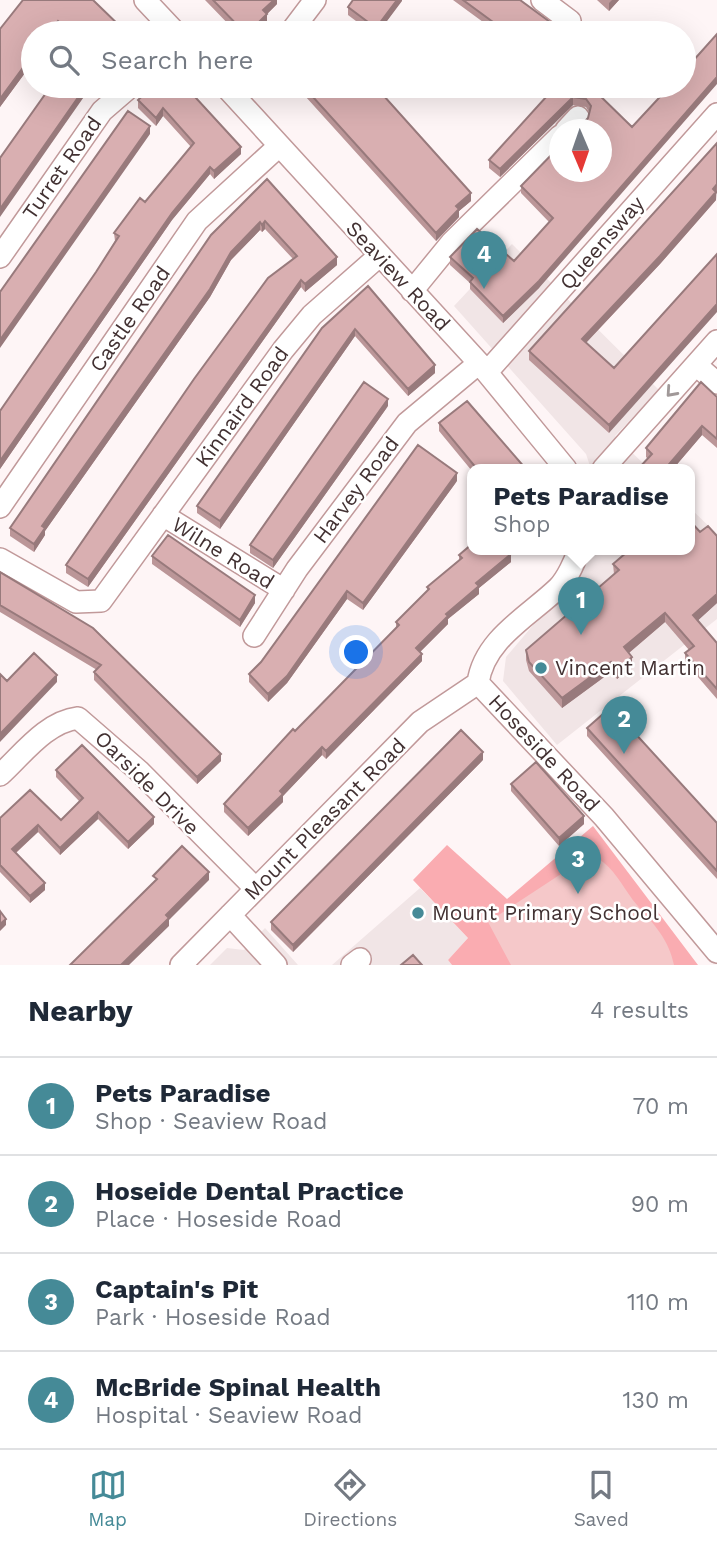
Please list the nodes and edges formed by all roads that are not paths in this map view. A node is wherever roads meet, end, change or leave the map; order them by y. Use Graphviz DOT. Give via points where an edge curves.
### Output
graph roads {
  1 [pos="145,0"];
  2 [pos="315,0"];
  3 [pos="543,0"];
  4 [pos="570,20"];
  5 [pos="165,21"];
  6 [pos="299,21"];
  7 [pos="117,98"];
  8 [pos="240,98"];
  9 [pos="717,114"];
  10 [pos="279,146"];
  11 [pos="549,146"];
  12 [pos="379,256"];
  13 [pos="0,257"];
  14 [pos="412,291"];
  15 [pos="717,341"];
  16 [pos="696,365"];
  17 [pos="483,368"];
  18 [pos="717,383"];
  19 [pos="562,464"];
  20 [pos="607,464"];
  21 [pos="0,507"];
  22 [pos="163,515"];
  23 [pos="576,555"];
  24 [pos="0,559"];
  25 [pos="284,590"];
  26 [pos="254,636"];
  27 [pos="478,683"];
  28 [pos="0,775"];
  29 [pos="256,889"];
  30 [pos="230,915"];
  31 [pos="717,952"];
  32 [pos="181,965"];
  33 [pos="276,965"];
  1 -- 5 [label="street"];
  2 -- 6 [label="street"];
  3 -- 4 [label="street"];
  7 -- 13 [label="street, Turret Road" via="102,111"];
  8 -- 10 [label="street, Seaview Road"];
  9 -- 17 [label="street, Queensway"];
  10 -- 12 [label="street, Seaview Road"];
  10 -- 21 [label="street, Castle Road" via="197,221"];
  11 -- 14 [label="street" via="452,242"];
  12 -- 14 [label="street, Seaview Road"];
  12 -- 22 [label="street, Kinnaird Road" via="312,315"];
  14 -- 17 [label="street, Seaview Road"];
  15 -- 16 [label="street"];
  16 -- 18 [label="street"];
  16 -- 20 [label="street, one-way"];
  17 -- 19 [label="street, Seaview Road"];
  17 -- 25 [label="street, Harvey Road" via="407,423"];
  22 -- 24 [label="street, Kinnaird Road" via="101,601 76,602"];
  22 -- 25 [label="street, Wilne Road"];
  23 -- 27 [label="street" via="560,586 497,643 480,669"];
  25 -- 26 [label="street, Harvey Road"];
  27 -- 29 [label="street, Mount Pleasant Road" via="420,722"];
  27 -- 31 [label="street, Hoseside Road" via="604,817"];
  28 -- 29 [label="street, Oarside Drive" via="48,730 62,720 78,718 139,771"];
  29 -- 30 [label="street, Mount Pleasant Road"];
  30 -- 32 [label="street, Mount Pleasant Road"];
  30 -- 33 [label="street"];
}
